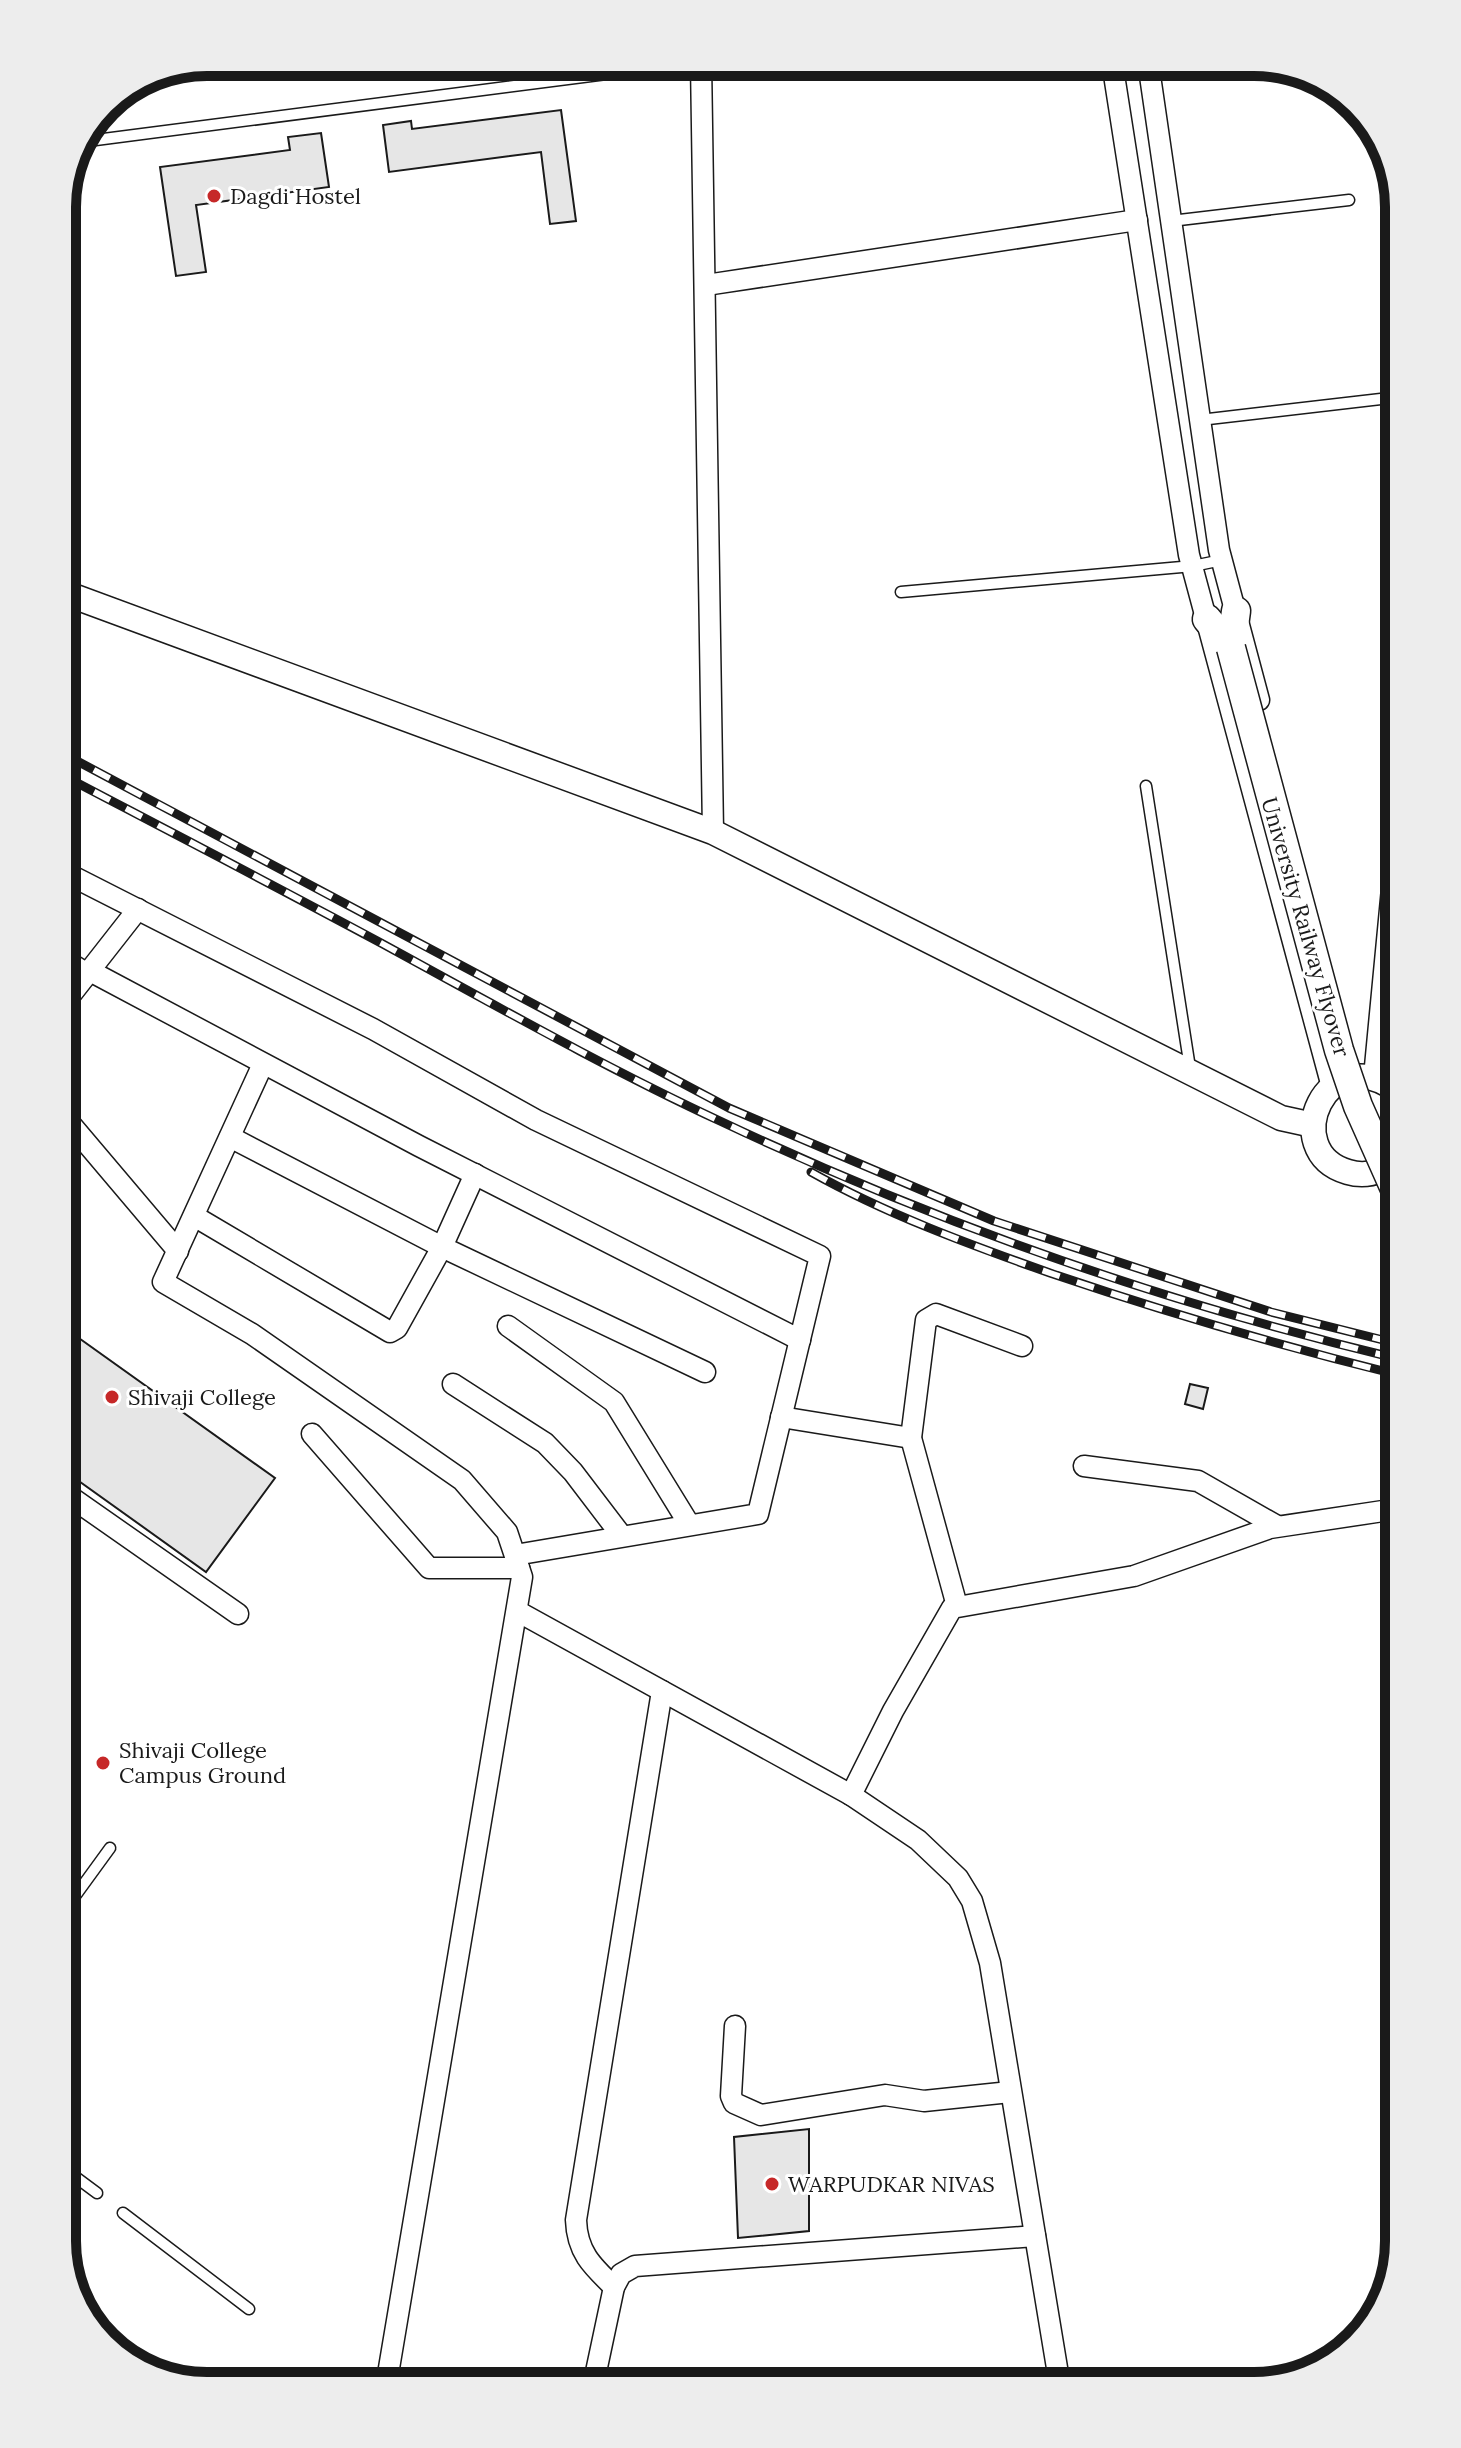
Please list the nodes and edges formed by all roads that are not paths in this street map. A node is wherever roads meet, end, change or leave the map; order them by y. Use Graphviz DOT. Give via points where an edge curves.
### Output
graph roads {
  1 [pos="592,76"];
  2 [pos="701,76"];
  3 [pos="1114,76"];
  4 [pos="1150,76"];
  5 [pos="95,140"];
  6 [pos="1349,200"];
  7 [pos="1137,220"];
  8 [pos="1171,221"];
  9 [pos="706,285"];
  10 [pos="1385,399"];
  11 [pos="1200,420"];
  12 [pos="1222,560"];
  13 [pos="1193,566"];
  14 [pos="901,592"];
  15 [pos="76,597"];
  16 [pos="1236,611"];
  17 [pos="1207,619"];
  18 [pos="1231,648"];
  19 [pos="1146,786"];
  20 [pos="713,832"];
  21 [pos="76,878"];
  22 [pos="138,909"];
  23 [pos="1385,960"];
  24 [pos="76,966"];
  25 [pos="89,973"];
  26 [pos="76,989"];
  27 [pos="263,1064"];
  28 [pos="1191,1073"];
  29 [pos="1366,1076"];
  30 [pos="1385,1085"];
  31 [pos="1332,1087"];
  32 [pos="1313,1125"];
  33 [pos="76,1131"];
  34 [pos="230,1137"];
  35 [pos="1385,1167"];
  36 [pos="1385,1167"];
  37 [pos="475,1174"];
  38 [pos="194,1216"];
  39 [pos="442,1247"];
  40 [pos="178,1251"];
  41 [pos="508,1326"];
  42 [pos="800,1340"];
  43 [pos="1022,1346"];
  44 [pos="705,1372"];
  45 [pos="453,1384"];
  46 [pos="781,1417"];
  47 [pos="312,1434"];
  48 [pos="911,1438"];
  49 [pos="1084,1466"];
  50 [pos="76,1501"];
  51 [pos="1385,1511"];
  52 [pos="689,1524"];
  53 [pos="1277,1526"];
  54 [pos="621,1535"];
  55 [pos="517,1561"];
  56 [pos="957,1606"];
  57 [pos="517,1611"];
  58 [pos="238,1614"];
  59 [pos="662,1691"];
  60 [pos="851,1795"];
  61 [pos="110,1848"];
  62 [pos="76,1895"];
  63 [pos="735,2026"];
  64 [pos="1010,2092"];
  65 [pos="76,2177"];
  66 [pos="97,2193"];
  67 [pos="123,2213"];
  68 [pos="1035,2236"];
  69 [pos="614,2287"];
  70 [pos="249,2309"];
  71 [pos="388,2372"];
  72 [pos="596,2372"];
  73 [pos="1058,2372"];
  1 -- 5 [label="lane"];
  2 -- 9 [label="street"];
  3 -- 7 [label="street"];
  4 -- 8 [label="street"];
  6 -- 8 [label="lane"];
  7 -- 9 [label="street"];
  7 -- 13 [label="street"];
  8 -- 11 [label="street"];
  9 -- 20 [label="street"];
  10 -- 11 [label="lane"];
  11 -- 12 [label="street"];
  12 -- 13 [label="lane"];
  12 -- 16 [label="street"];
  13 -- 14 [label="lane"];
  13 -- 17 [label="street"];
  15 -- 20 [label="street"];
  16 -- 18 [label="main road, University Railway Flyover"];
  16 -- 29 [label="street"];
  17 -- 18 [label="main road, University Railway Flyover"];
  17 -- 31 [label="street"];
  18 -- 35 [label="main road, University Railway Flyover, bridge" via="1339,1050"];
  19 -- 28 [label="lane"];
  20 -- 28 [label="street"];
  21 -- 22 [label="street"];
  22 -- 25 [label="street"];
  22 -- 42 [label="street" via="373,1029 536,1120 820,1256"];
  23 -- 29 [label="street"];
  24 -- 25 [label="street"];
  25 -- 26 [label="street"];
  25 -- 27 [label="street"];
  27 -- 34 [label="street"];
  27 -- 37 [label="street"];
  28 -- 32 [label="street" via="1281,1118"];
  29 -- 30 [label="street"];
  29 -- 31 [label="street"];
  31 -- 32 [label="street" via="1321,1097"];
  32 -- 36 [label="street" via="1321,1153 1344,1171 1373,1174"];
  33 -- 40 [label="street"];
  34 -- 38 [label="street"];
  34 -- 39 [label="street"];
  37 -- 39 [label="street"];
  37 -- 42 [label="street"];
  38 -- 39 [label="street" via="390,1332"];
  38 -- 40 [label="street"];
  39 -- 44 [label="street"];
  40 -- 55 [label="street" via="163,1282 252,1334 462,1480 507,1532"];
  41 -- 52 [label="street" via="614,1402"];
  42 -- 46 [label="street"];
  43 -- 48 [label="street" via="930,1315"];
  45 -- 54 [label="street" via="545,1443"];
  46 -- 48 [label="street"];
  46 -- 52 [label="street" via="758,1514"];
  47 -- 55 [label="street" via="429,1568"];
  48 -- 56 [label="street"];
  49 -- 53 [label="street" via="1198,1481"];
  50 -- 58 [label="street"];
  51 -- 53 [label="street"];
  52 -- 54 [label="street"];
  53 -- 56 [label="street" via="1134,1576"];
  54 -- 55 [label="street"];
  55 -- 57 [label="street" via="522,1577"];
  56 -- 60 [label="street" via="893,1711"];
  57 -- 59 [label="street"];
  57 -- 71 [label="street"];
  59 -- 60 [label="street"];
  59 -- 69 [label="street" via="576,2220 587,2261"];
  60 -- 64 [label="street" via="941,1860 972,1901 990,1963"];
  61 -- 62 [label="lane"];
  63 -- 64 [label="street" via="731,2096 755,2115 885,2095 924,2101"];
  64 -- 68 [label="street"];
  65 -- 66 [label="lane"];
  67 -- 70 [label="lane"];
  68 -- 69 [label="street" via="635,2266 621,2274"];
  68 -- 73 [label="street"];
  69 -- 72 [label="street"];
}
